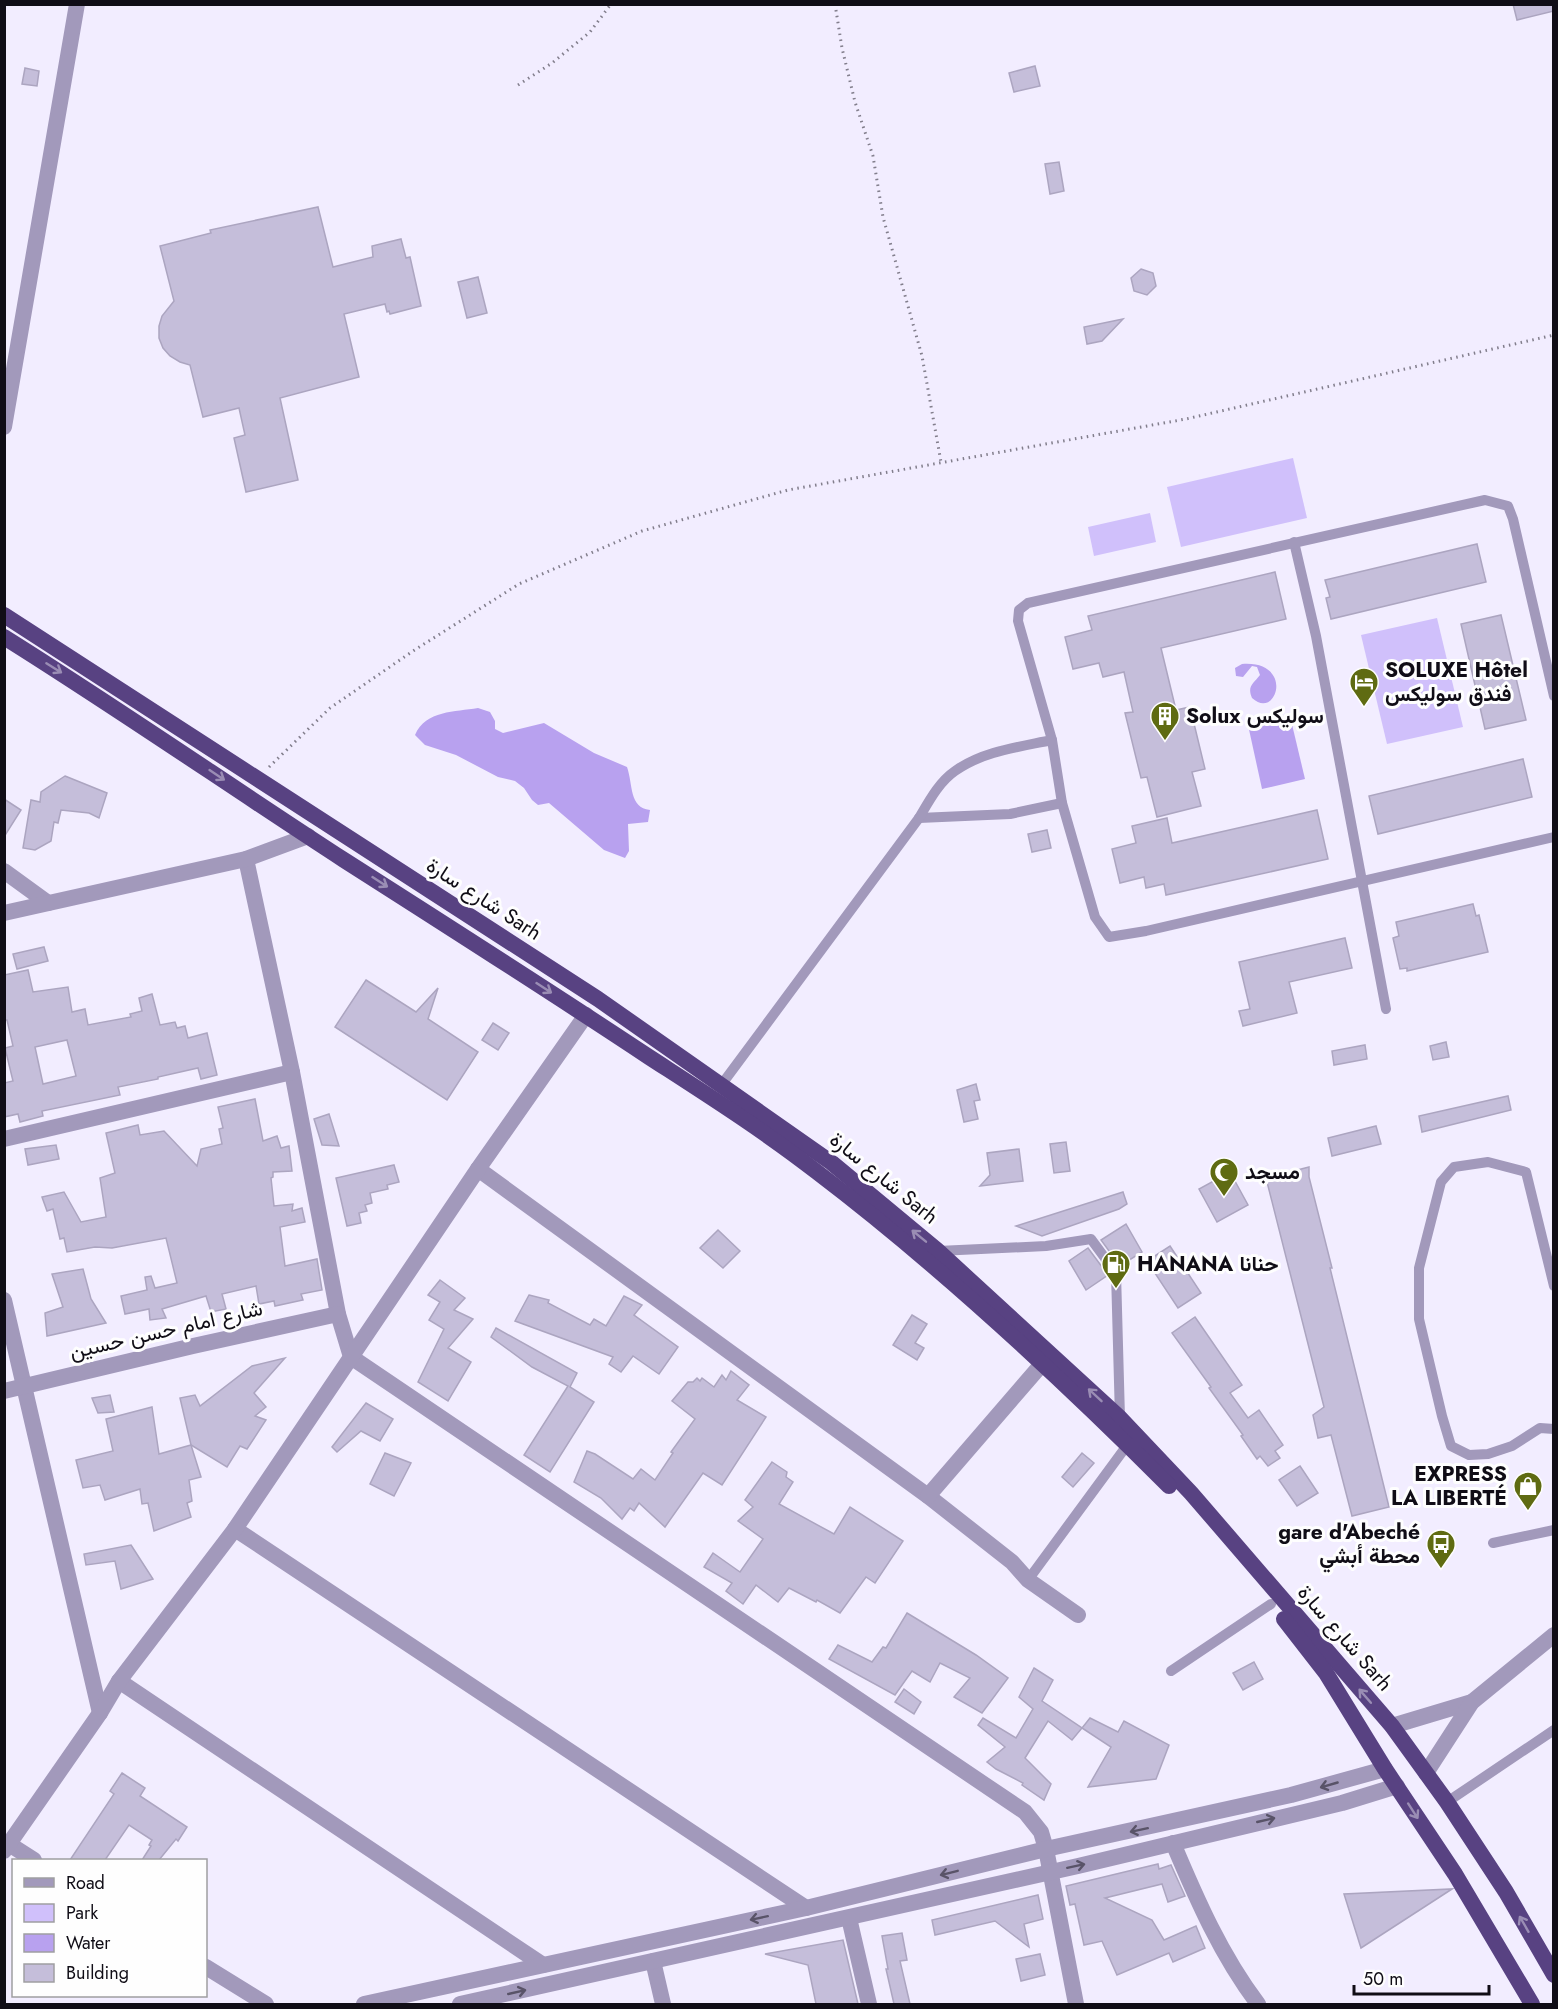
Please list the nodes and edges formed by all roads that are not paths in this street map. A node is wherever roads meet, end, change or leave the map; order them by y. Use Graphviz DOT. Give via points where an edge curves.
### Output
graph roads {
  1 [pos="77,4"];
  2 [pos="4,427"];
  3 [pos="1294,542"];
  4 [pos="4,615"];
  5 [pos="4,637"];
  6 [pos="1554,696"];
  7 [pos="1052,740"];
  8 [pos="1062,803"];
  9 [pos="919,818"];
  10 [pos="308,836"];
  11 [pos="1554,837"];
  12 [pos="246,859"];
  13 [pos="4,872"];
  14 [pos="1362,882"];
  15 [pos="48,903"];
  16 [pos="4,913"];
  17 [pos="1386,1009"];
  18 [pos="586,1015"];
  19 [pos="292,1072"];
  20 [pos="722,1084"];
  21 [pos="4,1139"];
  22 [pos="478,1169"];
  23 [pos="938,1251"];
  24 [pos="1554,1286"];
  25 [pos="4,1300"];
  26 [pos="338,1314"];
  27 [pos="351,1357"];
  28 [pos="1042,1364"];
  29 [pos="24,1387"];
  30 [pos="4,1391"];
  31 [pos="1120,1418"];
  32 [pos="1554,1429"];
  33 [pos="1128,1444"];
  34 [pos="928,1496"];
  35 [pos="235,1529"];
  36 [pos="1554,1530"];
  37 [pos="1493,1543"];
  38 [pos="1028,1580"];
  39 [pos="1271,1604"];
  40 [pos="1078,1615"];
  41 [pos="1554,1635"];
  42 [pos="1172,1671"];
  43 [pos="119,1681"];
  44 [pos="1472,1702"];
  45 [pos="100,1713"];
  46 [pos="1392,1726"];
  47 [pos="1554,1730"];
  48 [pos="1385,1769"];
  49 [pos="1426,1773"];
  50 [pos="1397,1786"];
  51 [pos="1447,1802"];
  52 [pos="1173,1843"];
  53 [pos="7,1848"];
  54 [pos="1046,1849"];
  55 [pos="32,1859"];
  56 [pos="1050,1871"];
  57 [pos="806,1908"];
  58 [pos="849,1918"];
  59 [pos="653,1961"];
  60 [pos="543,1965"];
  61 [pos="207,1968"];
  62 [pos="1554,1975"];
  63 [pos="266,2004"];
  64 [pos="364,2004"];
  65 [pos="460,2004"];
  66 [pos="663,2004"];
  67 [pos="869,2004"];
  68 [pos="1076,2004"];
  69 [pos="1258,2004"];
  70 [pos="1532,2004"];
  1 -- 2 [label="street"];
  3 -- 6 [label="lane" via="1485,500 1508,506"];
  3 -- 7 [label="lane" via="1028,603 1019,610 1018,621"];
  3 -- 14 [label="lane" via="1316,636"];
  4 -- 20 [label="highway, شارع سارة Sarh" via="598,999"];
  5 -- 10 [label="highway, شارع سارة Sarh, one-way"];
  7 -- 8 [label="lane"];
  7 -- 9 [label="lane" via="993,752 955,771 936,790"];
  8 -- 9 [label="lane" via="1010,814"];
  8 -- 14 [label="lane" via="1095,917 1109,937"];
  9 -- 20 [label="lane"];
  10 -- 12 [label="street"];
  10 -- 18 [label="highway, شارع سارة Sarh, one-way"];
  11 -- 14 [label="lane"];
  12 -- 15 [label="street"];
  12 -- 19 [label="street"];
  13 -- 15 [label="street"];
  14 -- 17 [label="lane"];
  15 -- 16 [label="street"];
  18 -- 22 [label="street"];
  18 -- 28 [label="highway, شارع سارة Sarh" via="817,1171 955,1284"];
  19 -- 21 [label="street"];
  19 -- 26 [label="street"];
  23 -- 20 [label="highway, شارع سارة Sarh, one-way" via="832,1163"];
  22 -- 27 [label="street"];
  22 -- 34 [label="street"];
  31 -- 23 [label="highway, شارع سارة Sarh, one-way"];
  23 -- 31 [label="lane" via="1046,1246 1091,1239 1116,1273"];
  24 -- 32 [label="lane" via="1526,1172 1488,1162 1454,1167 1441,1182 1419,1268 1419,1319 1451,1446 1468,1455 1488,1454 1512,1446 1540,1428"];
  25 -- 29 [label="street"];
  26 -- 27 [label="street"];
  26 -- 29 [label="street, شارع امام حسن حسين"];
  27 -- 35 [label="street"];
  27 -- 54 [label="street" via="1025,1812 1041,1832"];
  28 -- 33 [label="highway, شارع سارة Sarh"];
  28 -- 34 [label="street"];
  29 -- 30 [label="street, شارع امام حسن حسين"];
  29 -- 45 [label="street"];
  46 -- 31 [label="highway, شارع سارة Sarh, one-way" via="1191,1493"];
  33 -- 38 [label="lane"];
  33 -- 39 [label="highway, شارع سارة Sarh" via="1190,1507"];
  34 -- 38 [label="street" via="1012,1562"];
  35 -- 43 [label="street"];
  35 -- 57 [label="street"];
  36 -- 37 [label="lane"];
  38 -- 40 [label="street"];
  39 -- 42 [label="lane"];
  39 -- 48 [label="highway, شارع سارة Sarh" via="1326,1673"];
  41 -- 44 [label="street"];
  43 -- 45 [label="street"];
  43 -- 60 [label="street"];
  44 -- 46 [label="street"];
  44 -- 49 [label="street"];
  45 -- 53 [label="street"];
  46 -- 49 [label="highway, شارع سارة Sarh"];
  47 -- 51 [label="lane"];
  48 -- 50 [label="highway, شارع سارة Sarh"];
  48 -- 54 [label="street, one-way" via="1291,1796"];
  49 -- 51 [label="highway, شارع سارة Sarh"];
  52 -- 50 [label="street, one-way"];
  50 -- 70 [label="highway, شارع سارة Sarh, one-way"];
  62 -- 51 [label="highway, شارع سارة Sarh, one-way"];
  56 -- 52 [label="street, one-way"];
  52 -- 69 [label="street" via="1205,1919"];
  53 -- 55 [label="street"];
  54 -- 56 [label="street"];
  54 -- 57 [label="street, one-way"];
  56 -- 58 [label="street"];
  56 -- 68 [label="street"];
  57 -- 60 [label="street, one-way"];
  58 -- 59 [label="street"];
  58 -- 67 [label="street"];
  65 -- 59 [label="street, one-way"];
  59 -- 66 [label="street"];
  60 -- 64 [label="street"];
  61 -- 63 [label="street"];
}
